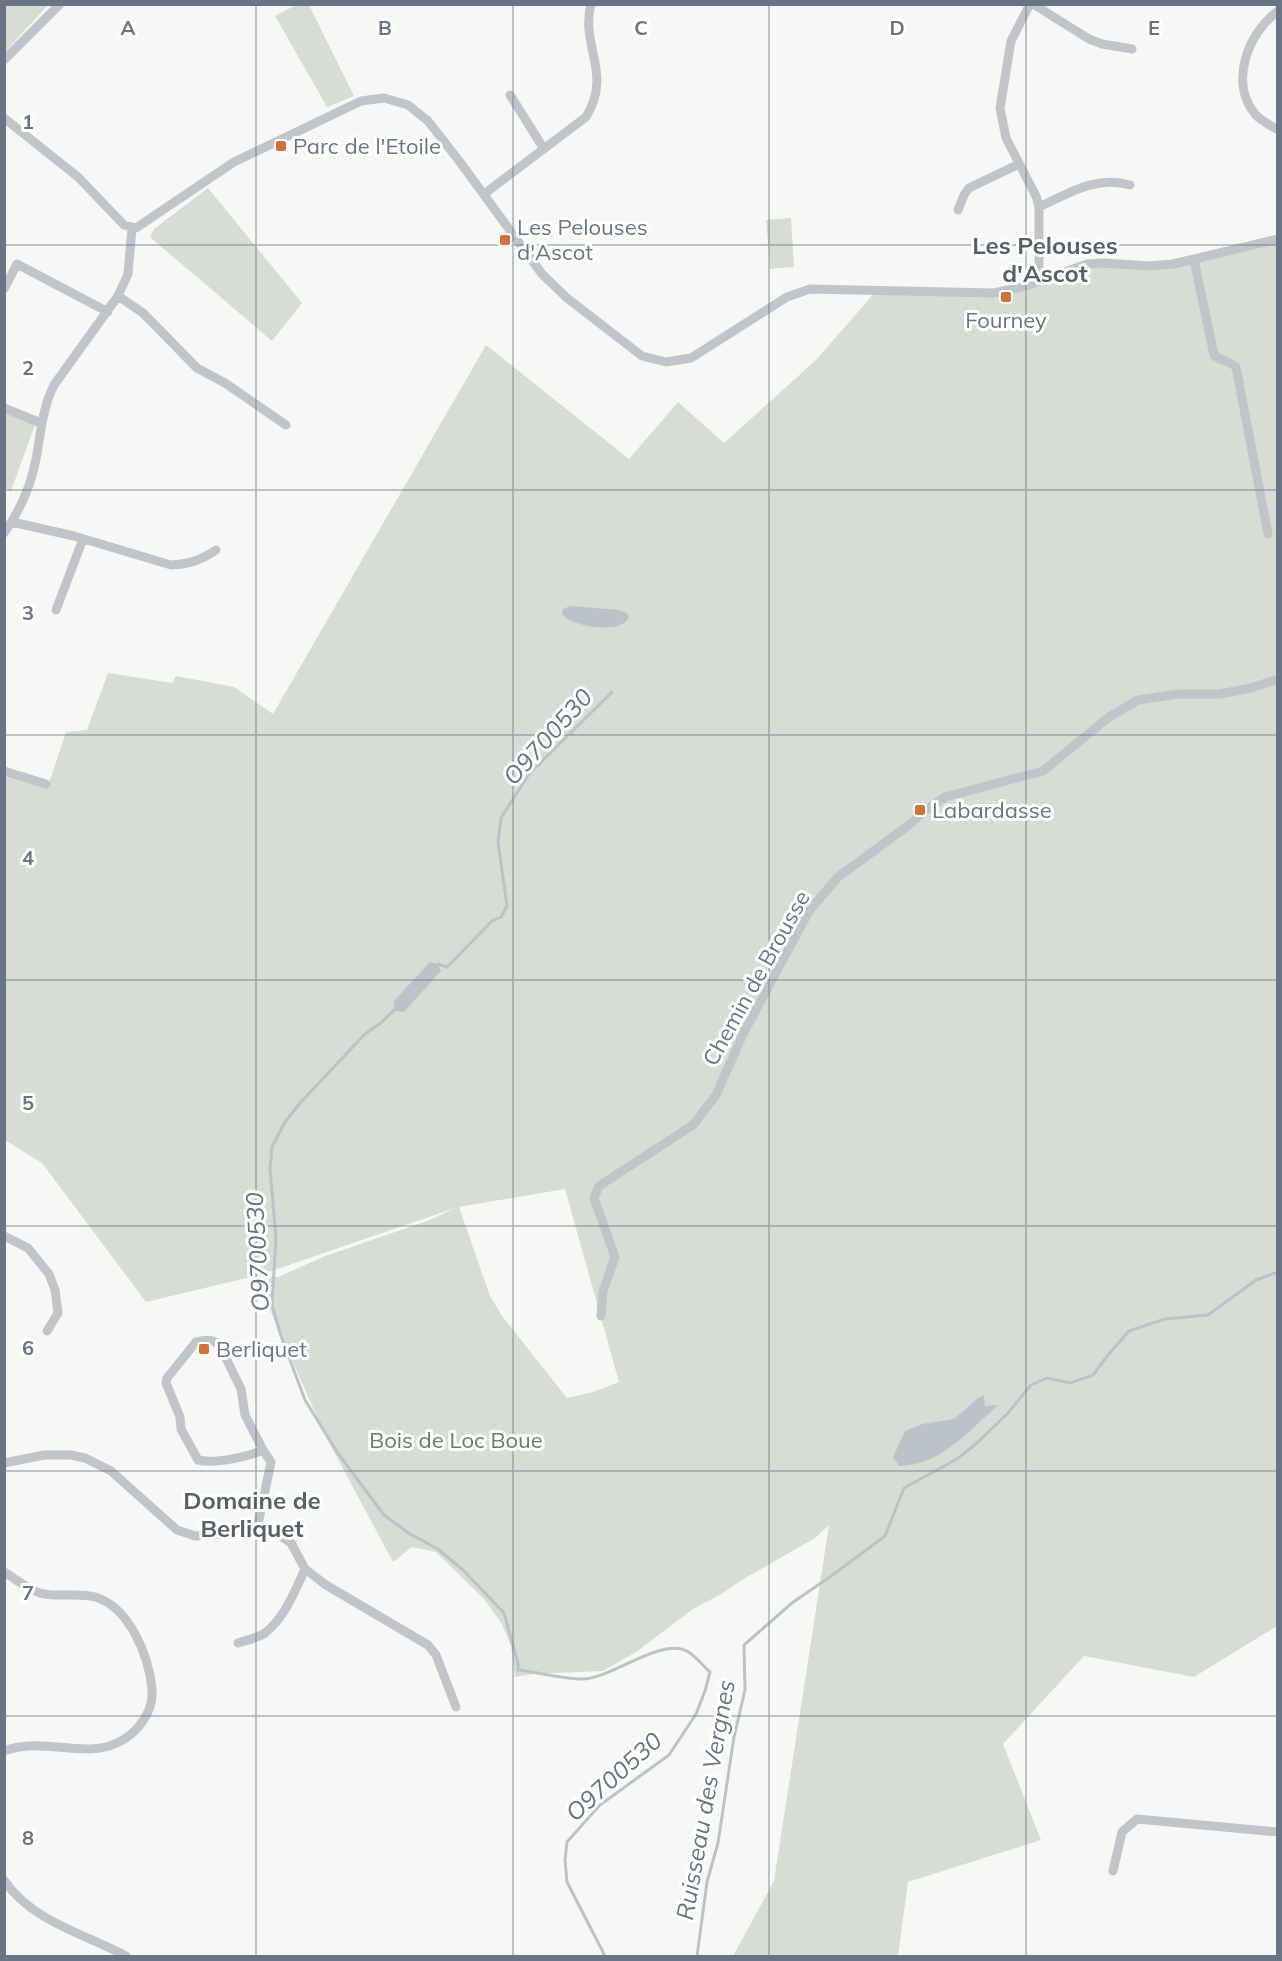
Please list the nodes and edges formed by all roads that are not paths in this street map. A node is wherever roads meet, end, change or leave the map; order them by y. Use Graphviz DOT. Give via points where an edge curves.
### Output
graph roads {
  1 [pos="60,4"];
  2 [pos="591,4"];
  3 [pos="1032,4"];
  4 [pos="1278,11"];
  5 [pos="1132,49"];
  6 [pos="4,60"];
  7 [pos="510,95"];
  8 [pos="4,118"];
  9 [pos="1278,130"];
  10 [pos="544,149"];
  11 [pos="1019,164"];
  12 [pos="1131,185"];
  13 [pos="484,194"];
  14 [pos="1039,207"];
  15 [pos="958,210"];
  16 [pos="132,228"];
  17 [pos="1278,240"];
  18 [pos="1194,260"];
  19 [pos="1044,279"];
  20 [pos="4,289"];
  21 [pos="118,296"];
  22 [pos="108,312"];
  23 [pos="4,408"];
  24 [pos="41,423"];
  25 [pos="286,424"];
  26 [pos="12,522"];
  27 [pos="1277,523"];
  28 [pos="4,533"];
  29 [pos="83,539"];
  30 [pos="216,550"];
  31 [pos="56,610"];
  32 [pos="1278,679"];
  33 [pos="4,771"];
  34 [pos="46,784"];
  35 [pos="4,1236"];
  36 [pos="601,1316"];
  37 [pos="47,1331"];
  38 [pos="263,1450"];
  39 [pos="4,1463"];
  40 [pos="258,1524"];
  41 [pos="305,1569"];
  42 [pos="4,1572"];
  43 [pos="238,1643"];
  44 [pos="456,1707"];
  45 [pos="4,1751"];
  46 [pos="1278,1832"];
  47 [pos="1113,1871"];
  48 [pos="4,1880"];
  49 [pos="126,1956"];
  1 -- 6 [label="street"];
  2 -- 10 [label="street" via="587,22 596,63 597,94 586,117"];
  3 -- 5 [label="street" via="1089,39"];
  3 -- 11 [label="street" via="1011,41 1000,97 1003,128"];
  4 -- 9 [label="street" via="1263,23 1250,44 1243,72 1250,107"];
  7 -- 10 [label="street"];
  8 -- 16 [label="street" via="78,177 124,225"];
  10 -- 13 [label="street"];
  11 -- 14 [label="street"];
  11 -- 15 [label="street" via="969,188"];
  12 -- 14 [label="street" via="1097,182"];
  13 -- 16 [label="street" via="418,112 384,98 361,100 219,171"];
  13 -- 19 [label="street" via="553,287 630,349 658,362 692,358 787,297 810,289 984,293 1013,290"];
  14 -- 19 [label="street" via="1039,268"];
  16 -- 21 [label="street" via="128,274"];
  17 -- 18 [label="street"];
  18 -- 19 [label="street" via="1149,266 1094,263"];
  18 -- 27 [label="street" via="1213,351 1236,367 1267,529"];
  20 -- 22 [label="street" via="17,264"];
  21 -- 22 [label="street"];
  21 -- 25 [label="street" via="143,313 197,368"];
  22 -- 24 [label="street" via="54,385"];
  23 -- 24 [label="street"];
  24 -- 26 [label="street" via="26,494"];
  26 -- 28 [label="street"];
  26 -- 29 [label="street"];
  29 -- 30 [label="street" via="171,566 194,562"];
  29 -- 31 [label="street"];
  32 -- 36 [label="street, Chemin de Brousse" via="1220,694 1138,700 1109,717 1043,771 945,797 838,877 809,911 716,1095 693,1125 599,1186 594,1198 615,1257 603,1291"];
  33 -- 34 [label="street"];
  35 -- 37 [label="street" via="28,1248 49,1274 56,1290 58,1313"];
  38 -- 38 [label="street" via="209,1461 198,1460 194,1455 166,1383 196,1342 210,1340 220,1346"];
  38 -- 40 [label="street" via="271,1462"];
  39 -- 40 [label="street" via="44,1455 85,1458 111,1471 177,1530 195,1536"];
  40 -- 41 [label="street" via="291,1543"];
  41 -- 43 [label="street" via="280,1617 264,1634"];
  41 -- 44 [label="street" via="326,1586 428,1645 436,1654"];
  42 -- 45 [label="street" via="40,1593 95,1597 117,1610 133,1629 150,1671 153,1697 141,1726 117,1743 93,1749 30,1745"];
  46 -- 47 [label="street" via="1137,1819 1122,1832"];
  48 -- 49 [label="street" via="34,1912"];
}
